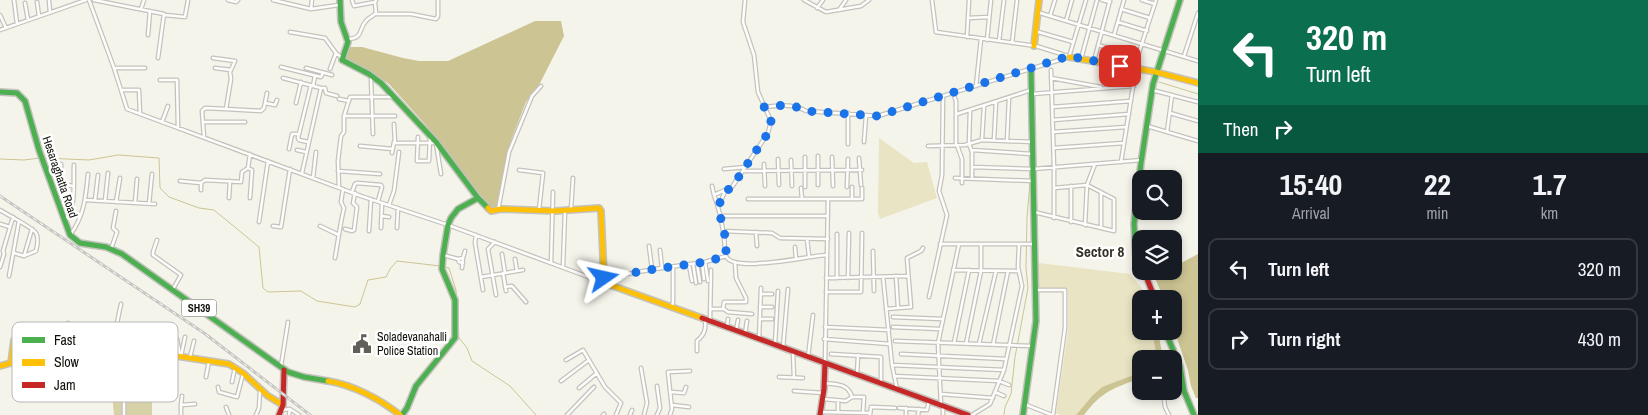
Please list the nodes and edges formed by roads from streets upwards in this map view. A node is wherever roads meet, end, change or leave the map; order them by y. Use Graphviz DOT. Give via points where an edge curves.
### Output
graph roads {
  1 [pos="14,0"];
  2 [pos="91,0"];
  3 [pos="144,0"];
  4 [pos="188,0"];
  5 [pos="228,0"];
  6 [pos="238,0"];
  7 [pos="273,0"];
  8 [pos="312,0"];
  9 [pos="352,0"];
  10 [pos="438,0"];
  11 [pos="745,0"];
  12 [pos="804,0"];
  13 [pos="823,0"];
  14 [pos="846,0"];
  15 [pos="869,0"];
  16 [pos="932,0"];
  17 [pos="969,0"];
  18 [pos="991,0"];
  19 [pos="1004,0"];
  20 [pos="1018,0"];
  21 [pos="1039,0"];
  22 [pos="1055,0"];
  23 [pos="1072,0"];
  24 [pos="1086,0"];
  25 [pos="1097,0"];
  26 [pos="1102,0"];
  27 [pos="1124,0"];
  28 [pos="1142,0"];
  29 [pos="1180,0"];
  30 [pos="49,1"];
  31 [pos="375,1"];
  32 [pos="1110,1"];
  33 [pos="37,2"];
  34 [pos="77,2"];
  35 [pos="339,2"];
  36 [pos="1156,2"];
  37 [pos="26,3"];
  38 [pos="817,8"];
  39 [pos="141,9"];
  40 [pos="311,9"];
  41 [pos="1121,9"];
  42 [pos="839,10"];
  43 [pos="150,11"];
  44 [pos="50,12"];
  45 [pos="1037,12"];
  46 [pos="1198,13"];
  47 [pos="376,14"];
  48 [pos="0,15"];
  49 [pos="165,15"];
  50 [pos="39,16"];
  51 [pos="1050,16"];
  52 [pos="989,17"];
  53 [pos="968,18"];
  54 [pos="1150,18"];
  55 [pos="28,20"];
  56 [pos="1066,21"];
  57 [pos="1118,22"];
  58 [pos="17,24"];
  59 [pos="1078,25"];
  60 [pos="6,28"];
  61 [pos="1089,28"];
  62 [pos="0,30"];
  63 [pos="1035,31"];
  64 [pos="1146,31"];
  65 [pos="290,32"];
  66 [pos="1102,32"];
  67 [pos="148,35"];
  68 [pos="1114,35"];
  69 [pos="967,37"];
  70 [pos="347,39"];
  71 [pos="981,39"];
  72 [pos="987,40"];
  73 [pos="999,41"];
  74 [pos="1073,42"];
  75 [pos="1012,43"];
  76 [pos="1142,44"];
  77 [pos="1098,45"];
  78 [pos="1034,46"];
  79 [pos="1162,50"];
  80 [pos="336,53"];
  81 [pos="1069,56"];
  82 [pos="1184,56"];
  83 [pos="1138,57"];
  84 [pos="158,58"];
  85 [pos="213,58"];
  86 [pos="342,58"];
  87 [pos="1081,59"];
  88 [pos="1198,60"];
  89 [pos="1094,61"];
  90 [pos="114,68"];
  91 [pos="145,68"];
  92 [pos="215,68"];
  93 [pos="281,68"];
  94 [pos="306,68"];
  95 [pos="1031,68"];
  96 [pos="1135,68"];
  97 [pos="330,69"];
  98 [pos="1051,70"];
  99 [pos="230,71"];
  100 [pos="1156,72"];
  101 [pos="323,73"];
  102 [pos="332,75"];
  103 [pos="316,76"];
  104 [pos="372,76"];
  105 [pos="283,78"];
  106 [pos="1051,78"];
  107 [pos="160,80"];
  108 [pos="301,82"];
  109 [pos="1198,83"];
  110 [pos="312,85"];
  111 [pos="541,86"];
  112 [pos="976,86"];
  113 [pos="1134,86"];
  114 [pos="321,88"];
  115 [pos="1106,88"];
  116 [pos="121,90"];
  117 [pos="1152,90"];
  118 [pos="0,92"];
  119 [pos="1032,92"];
  120 [pos="1052,92"];
  121 [pos="267,93"];
  122 [pos="953,93"];
  123 [pos="1172,95"];
  124 [pos="372,96"];
  125 [pos="943,96"];
  126 [pos="393,97"];
  127 [pos="1009,98"];
  128 [pos="277,100"];
  129 [pos="349,100"];
  130 [pos="1131,101"];
  131 [pos="996,102"];
  132 [pos="1198,102"];
  133 [pos="265,103"];
  134 [pos="296,103"];
  135 [pos="168,106"];
  136 [pos="984,106"];
  137 [pos="764,107"];
  138 [pos="1052,108"];
  139 [pos="226,109"];
  140 [pos="970,110"];
  141 [pos="848,113"];
  142 [pos="1170,113"];
  143 [pos="140,114"];
  144 [pos="956,114"];
  145 [pos="1129,114"];
  146 [pos="344,116"];
  147 [pos="372,116"];
  148 [pos="395,116"];
  149 [pos="866,116"];
  150 [pos="1052,120"];
  151 [pos="1198,121"];
  152 [pos="162,122"];
  153 [pos="203,122"];
  154 [pos="245,122"];
  155 [pos="394,124"];
  156 [pos="1147,126"];
  157 [pos="1127,127"];
  158 [pos="178,128"];
  159 [pos="1053,132"];
  160 [pos="1167,132"];
  161 [pos="299,134"];
  162 [pos="374,134"];
  163 [pos="430,136"];
  164 [pos="418,137"];
  165 [pos="204,138"];
  166 [pos="982,140"];
  167 [pos="994,140"];
  168 [pos="1007,141"];
  169 [pos="1198,141"];
  170 [pos="308,142"];
  171 [pos="394,142"];
  172 [pos="864,142"];
  173 [pos="1033,142"];
  174 [pos="418,143"];
  175 [pos="430,143"];
  176 [pos="1124,143"];
  177 [pos="437,144"];
  178 [pos="848,144"];
  179 [pos="969,144"];
  180 [pos="943,145"];
  181 [pos="956,145"];
  182 [pos="360,146"];
  183 [pos="928,146"];
  184 [pos="1054,148"];
  185 [pos="289,149"];
  186 [pos="297,150"];
  187 [pos="972,150"];
  188 [pos="306,152"];
  189 [pos="316,152"];
  190 [pos="399,152"];
  191 [pos="250,154"];
  192 [pos="1033,154"];
  193 [pos="818,156"];
  194 [pos="805,157"];
  195 [pos="832,157"];
  196 [pos="859,158"];
  197 [pos="778,159"];
  198 [pos="848,159"];
  199 [pos="792,160"];
  200 [pos="1142,160"];
  201 [pos="268,161"];
  202 [pos="1121,162"];
  203 [pos="61,164"];
  204 [pos="764,164"];
  205 [pos="1095,164"];
  206 [pos="74,165"];
  207 [pos="972,167"];
  208 [pos="248,168"];
  209 [pos="1054,168"];
  210 [pos="290,169"];
  211 [pos="724,169"];
  212 [pos="745,169"];
  213 [pos="1034,169"];
  214 [pos="519,170"];
  215 [pos="764,170"];
  216 [pos="778,170"];
  217 [pos="792,170"];
  218 [pos="805,170"];
  219 [pos="818,170"];
  220 [pos="832,170"];
  221 [pos="848,170"];
  222 [pos="861,170"];
  223 [pos="338,171"];
  224 [pos="108,173"];
  225 [pos="302,173"];
  226 [pos="88,174"];
  227 [pos="152,174"];
  228 [pos="380,174"];
  229 [pos="441,174"];
  230 [pos="98,175"];
  231 [pos="120,178"];
  232 [pos="313,178"];
  233 [pos="574,178"];
  234 [pos="955,178"];
  235 [pos="962,178"];
  236 [pos="972,178"];
  237 [pos="137,179"];
  238 [pos="1034,180"];
  239 [pos="180,181"];
  240 [pos="230,181"];
  241 [pos="201,183"];
  242 [pos="962,183"];
  243 [pos="778,185"];
  244 [pos="818,185"];
  245 [pos="1087,185"];
  246 [pos="73,186"];
  247 [pos="712,186"];
  248 [pos="765,186"];
  249 [pos="792,186"];
  250 [pos="833,186"];
  251 [pos="1071,186"];
  252 [pos="338,187"];
  253 [pos="848,187"];
  254 [pos="852,187"];
  255 [pos="1054,188"];
  256 [pos="343,189"];
  257 [pos="201,190"];
  258 [pos="725,191"];
  259 [pos="553,192"];
  260 [pos="1101,192"];
  261 [pos="354,193"];
  262 [pos="714,195"];
  263 [pos="229,198"];
  264 [pos="250,198"];
  265 [pos="371,198"];
  266 [pos="478,198"];
  267 [pos="852,198"];
  268 [pos="748,199"];
  269 [pos="802,199"];
  270 [pos="828,199"];
  271 [pos="86,200"];
  272 [pos="95,200"];
  273 [pos="105,201"];
  274 [pos="378,201"];
  275 [pos="116,202"];
  276 [pos="135,203"];
  277 [pos="382,203"];
  278 [pos="150,204"];
  279 [pos="154,204"];
  280 [pos="389,205"];
  281 [pos="398,208"];
  282 [pos="718,208"];
  283 [pos="0,210"];
  284 [pos="498,210"];
  285 [pos="539,210"];
  286 [pos="568,210"];
  287 [pos="553,211"];
  288 [pos="116,212"];
  289 [pos="1034,212"];
  290 [pos="382,216"];
  291 [pos="720,216"];
  292 [pos="828,216"];
  293 [pos="13,217"];
  294 [pos="389,217"];
  295 [pos="1054,218"];
  296 [pos="19,221"];
  297 [pos="64,221"];
  298 [pos="258,222"];
  299 [pos="1071,222"];
  300 [pos="0,224"];
  301 [pos="448,225"];
  302 [pos="1085,225"];
  303 [pos="273,226"];
  304 [pos="320,226"];
  305 [pos="10,227"];
  306 [pos="381,228"];
  307 [pos="397,228"];
  308 [pos="1100,228"];
  309 [pos="32,229"];
  310 [pos="346,229"];
  311 [pos="1135,230"];
  312 [pos="369,231"];
  313 [pos="723,231"];
  314 [pos="756,232"];
  315 [pos="862,232"];
  316 [pos="837,234"];
  317 [pos="849,234"];
  318 [pos="70,235"];
  319 [pos="339,235"];
  320 [pos="476,235"];
  321 [pos="0,237"];
  322 [pos="6,238"];
  323 [pos="807,238"];
  324 [pos="828,239"];
  325 [pos="157,240"];
  326 [pos="495,242"];
  327 [pos="940,244"];
  328 [pos="959,244"];
  329 [pos="981,244"];
  330 [pos="1019,244"];
  331 [pos="1035,244"];
  332 [pos="649,246"];
  333 [pos="756,246"];
  334 [pos="795,247"];
  335 [pos="923,248"];
  336 [pos="111,249"];
  337 [pos="1,250"];
  338 [pos="660,250"];
  339 [pos="465,251"];
  340 [pos="873,251"];
  341 [pos="14,253"];
  342 [pos="502,254"];
  343 [pos="443,255"];
  344 [pos="827,255"];
  345 [pos="24,256"];
  346 [pos="726,256"];
  347 [pos="809,256"];
  348 [pos="335,258"];
  349 [pos="463,258"];
  350 [pos="458,259"];
  351 [pos="515,259"];
  352 [pos="796,259"];
  353 [pos="735,262"];
  354 [pos="463,263"];
  355 [pos="551,263"];
  356 [pos="703,263"];
  357 [pos="691,264"];
  358 [pos="697,264"];
  359 [pos="0,267"];
  360 [pos="563,267"];
  361 [pos="673,267"];
  362 [pos="462,268"];
  363 [pos="662,268"];
  364 [pos="652,269"];
  365 [pos="523,270"];
  366 [pos="711,270"];
  367 [pos="953,270"];
  368 [pos="969,270"];
  369 [pos="517,271"];
  370 [pos="981,271"];
  371 [pos="996,271"];
  372 [pos="1008,271"];
  373 [pos="1019,271"];
  374 [pos="504,273"];
  375 [pos="493,275"];
  376 [pos="9,276"];
  377 [pos="896,276"];
  378 [pos="908,276"];
  379 [pos="481,277"];
  380 [pos="861,277"];
  381 [pos="873,277"];
  382 [pos="883,277"];
  383 [pos="826,278"];
  384 [pos="836,278"];
  385 [pos="848,278"];
  386 [pos="704,279"];
  387 [pos="603,280"];
  388 [pos="692,281"];
  389 [pos="708,281"];
  390 [pos="700,282"];
  391 [pos="696,283"];
  392 [pos="761,288"];
  393 [pos="173,289"];
  394 [pos="788,289"];
  395 [pos="483,290"];
  396 [pos="1036,290"];
  397 [pos="778,291"];
  398 [pos="874,291"];
  399 [pos="826,292"];
  400 [pos="761,294"];
  401 [pos="772,294"];
  402 [pos="496,295"];
  403 [pos="929,297"];
  404 [pos="526,302"];
  405 [pos="121,304"];
  406 [pos="672,307"];
  407 [pos="760,307"];
  408 [pos="772,307"];
  409 [pos="898,308"];
  410 [pos="710,309"];
  411 [pos="723,309"];
  412 [pos="886,309"];
  413 [pos="752,314"];
  414 [pos="813,315"];
  415 [pos="892,317"];
  416 [pos="760,319"];
  417 [pos="772,319"];
  418 [pos="942,319"];
  419 [pos="708,320"];
  420 [pos="728,320"];
  421 [pos="738,320"];
  422 [pos="747,321"];
  423 [pos="118,322"];
  424 [pos="288,322"];
  425 [pos="825,326"];
  426 [pos="727,327"];
  427 [pos="893,327"];
  428 [pos="940,329"];
  429 [pos="889,330"];
  430 [pos="736,331"];
  431 [pos="745,334"];
  432 [pos="185,337"];
  433 [pos="759,339"];
  434 [pos="824,339"];
  435 [pos="1169,340"];
  436 [pos="194,341"];
  437 [pos="895,341"];
  438 [pos="178,342"];
  439 [pos="938,343"];
  440 [pos="954,343"];
  441 [pos="890,344"];
  442 [pos="966,344"];
  443 [pos="979,344"];
  444 [pos="775,345"];
  445 [pos="993,345"];
  446 [pos="1009,345"];
  447 [pos="1032,346"];
  448 [pos="783,348"];
  449 [pos="697,351"];
  450 [pos="793,351"];
  451 [pos="12,352"];
  452 [pos="831,354"];
  453 [pos="901,354"];
  454 [pos="858,355"];
  455 [pos="178,356"];
  456 [pos="181,356"];
  457 [pos="938,356"];
  458 [pos="190,357"];
  459 [pos="808,357"];
  460 [pos="209,360"];
  461 [pos="566,360"];
  462 [pos="589,360"];
  463 [pos="1006,360"];
  464 [pos="825,363"];
  465 [pos="892,365"];
  466 [pos="0,366"];
  467 [pos="235,367"];
  468 [pos="939,367"];
  469 [pos="641,368"];
  470 [pos="283,369"];
  471 [pos="1004,370"];
  472 [pos="690,371"];
  473 [pos="243,372"];
  474 [pos="597,373"];
  475 [pos="857,375"];
  476 [pos="894,376"];
  477 [pos="206,377"];
  478 [pos="779,377"];
  479 [pos="794,378"];
  480 [pos="804,378"];
  481 [pos="940,378"];
  482 [pos="561,381"];
  483 [pos="999,381"];
  484 [pos="232,382"];
  485 [pos="825,383"];
  486 [pos="880,384"];
  487 [pos="1009,385"];
  488 [pos="657,386"];
  489 [pos="218,387"];
  490 [pos="594,387"];
  491 [pos="686,387"];
  492 [pos="579,388"];
  493 [pos="260,390"];
  494 [pos="897,390"];
  495 [pos="794,391"];
  496 [pos="671,392"];
  497 [pos="995,392"];
  498 [pos="824,393"];
  499 [pos="941,394"];
  500 [pos="182,396"];
  501 [pos="1004,396"];
  502 [pos="852,397"];
  503 [pos="993,398"];
  504 [pos="823,399"];
  505 [pos="929,400"];
  506 [pos="1164,400"];
  507 [pos="124,402"];
  508 [pos="838,403"];
  509 [pos="195,404"];
  510 [pos="1024,404"];
  511 [pos="182,405"];
  512 [pos="672,405"];
  513 [pos="689,406"];
  514 [pos="942,406"];
  515 [pos="226,407"];
  516 [pos="906,408"];
  517 [pos="290,409"];
  518 [pos="919,409"];
  519 [pos="281,410"];
  520 [pos="632,410"];
  521 [pos="838,412"];
  522 [pos="863,413"];
  523 [pos="820,414"];
  524 [pos="870,414"];
  525 [pos="124,415"];
  526 [pos="181,415"];
  527 [pos="229,415"];
  528 [pos="256,415"];
  529 [pos="289,415"];
  530 [pos="299,415"];
  531 [pos="401,415"];
  532 [pos="567,415"];
  533 [pos="616,415"];
  534 [pos="630,415"];
  535 [pos="644,415"];
  536 [pos="657,415"];
  537 [pos="670,415"];
  538 [pos="906,415"];
  539 [pos="918,415"];
  540 [pos="943,415"];
  541 [pos="968,415"];
  542 [pos="972,415"];
  543 [pos="1023,415"];
  544 [pos="1052,415"];
  545 [pos="1169,415"];
  546 [pos="1196,415"];
  1 -- 58 [label="street"];
  2 -- 34 [label="street"];
  2 -- 39 [label="street"];
  2 -- 90 [label="street"];
  3 -- 39 [label="street"];
  4 -- 49 [label="street" via="185,17"];
  5 -- 6 [label="street"];
  7 -- 40 [label="street"];
  8 -- 40 [label="street"];
  9 -- 31 [label="street" via="354,6"];
  10 -- 47 [label="street" via="436,19 411,14"];
  11 -- 137 [label="street" via="743,22 752,46"];
  12 -- 38 [label="street"];
  13 -- 38 [label="street"];
  14 -- 42 [label="street"];
  15 -- 42 [label="street" via="861,6"];
  16 -- 69 [label="street" via="936,32"];
  17 -- 53 [label="street"];
  18 -- 52 [label="street"];
  19 -- 73 [label="street"];
  20 -- 75 [label="street"];
  21 -- 45 [label="street"];
  22 -- 51 [label="street"];
  23 -- 56 [label="street"];
  24 -- 59 [label="street"];
  25 -- 61 [label="street"];
  26 -- 32 [label="street"];
  27 -- 41 [label="street"];
  28 -- 36 [label="street"];
  29 -- 79 [label="street"];
  30 -- 44 [label="street"];
  31 -- 47 [label="street"];
  32 -- 66 [label="street"];
  33 -- 50 [label="street"];
  34 -- 44 [label="street"];
  35 -- 40 [label="street"];
  35 -- 70 [label="street"];
  36 -- 54 [label="street"];
  37 -- 55 [label="street"];
  38 -- 42 [label="street" via="826,12"];
  39 -- 43 [label="street"];
  41 -- 54 [label="street"];
  41 -- 57 [label="street"];
  43 -- 49 [label="street"];
  43 -- 67 [label="street"];
  44 -- 50 [label="street"];
  45 -- 51 [label="street"];
  45 -- 63 [label="street"];
  46 -- 82 [label="street"];
  47 -- 70 [label="street" via="364,22 358,36"];
  48 -- 60 [label="street"];
  49 -- 84 [label="street"];
  50 -- 55 [label="street"];
  51 -- 56 [label="street"];
  52 -- 53 [label="street"];
  52 -- 72 [label="street"];
  53 -- 69 [label="street"];
  54 -- 64 [label="street"];
  55 -- 58 [label="street"];
  56 -- 59 [label="street"];
  57 -- 64 [label="street"];
  57 -- 68 [label="street"];
  58 -- 60 [label="street"];
  59 -- 61 [label="street"];
  59 -- 74 [label="street"];
  60 -- 62 [label="street"];
  61 -- 66 [label="street"];
  61 -- 87 [label="street"];
  63 -- 74 [label="street"];
  63 -- 78 [label="street"];
  64 -- 76 [label="street"];
  65 -- 80 [label="street" via="325,38"];
  66 -- 68 [label="street"];
  66 -- 77 [label="street"];
  68 -- 76 [label="street"];
  69 -- 71 [label="street"];
  70 -- 86 [label="street"];
  71 -- 72 [label="street"];
  71 -- 112 [label="street"];
  72 -- 73 [label="street"];
  73 -- 75 [label="street"];
  74 -- 81 [label="street"];
  75 -- 78 [label="street"];
  76 -- 79 [label="street"];
  76 -- 83 [label="street"];
  77 -- 83 [label="street"];
  77 -- 89 [label="street"];
  78 -- 81 [label="street"];
  79 -- 82 [label="street"];
  79 -- 100 [label="street"];
  80 -- 86 [label="street"];
  80 -- 97 [label="street"];
  81 -- 87 [label="street"];
  81 -- 95 [label="street"];
  82 -- 88 [label="street"];
  83 -- 96 [label="street"];
  85 -- 99 [label="street" via="235,61"];
  86 -- 104 [label="street"];
  87 -- 89 [label="street"];
  89 -- 96 [label="street"];
  90 -- 91 [label="street"];
  90 -- 116 [label="street"];
  92 -- 99 [label="street"];
  93 -- 103 [label="street"];
  94 -- 101 [label="street"];
  95 -- 112 [label="street"];
  95 -- 119 [label="street"];
  96 -- 100 [label="street"];
  96 -- 113 [label="street"];
  98 -- 106 [label="street"];
  99 -- 139 [label="street"];
  100 -- 109 [label="street"];
  100 -- 117 [label="street"];
  101 -- 102 [label="street"];
  101 -- 103 [label="street" via="321,77"];
  103 -- 110 [label="street"];
  104 -- 124 [label="street"];
  104 -- 126 [label="street"];
  105 -- 108 [label="street"];
  106 -- 115 [label="street"];
  106 -- 120 [label="street"];
  107 -- 158 [label="street" via="177,80"];
  108 -- 110 [label="street"];
  108 -- 134 [label="street"];
  110 -- 114 [label="street"];
  110 -- 161 [label="street"];
  111 -- 284 [label="street" via="532,96 509,152"];
  112 -- 122 [label="street"];
  113 -- 115 [label="street"];
  113 -- 130 [label="street"];
  114 -- 129 [label="street" via="325,88 326,93"];
  114 -- 170 [label="street"];
  115 -- 120 [label="street"];
  116 -- 143 [label="street" via="127,109"];
  116 -- 143 [label="street" via="139,90"];
  117 -- 123 [label="street"];
  117 -- 156 [label="street"];
  118 -- 297 [label="street, Hesaraghatta Road" via="17,93 25,101"];
  119 -- 120 [label="street"];
  119 -- 127 [label="street"];
  119 -- 173 [label="street"];
  120 -- 138 [label="street"];
  121 -- 133 [label="street"];
  122 -- 125 [label="street"];
  122 -- 144 [label="street"];
  123 -- 132 [label="street"];
  123 -- 142 [label="street"];
  124 -- 126 [label="street"];
  124 -- 129 [label="street" via="351,96"];
  124 -- 147 [label="street"];
  125 -- 149 [label="street" via="878,116"];
  125 -- 180 [label="street"];
  126 -- 163 [label="street"];
  127 -- 131 [label="street"];
  127 -- 168 [label="street"];
  128 -- 133 [label="street" via="275,105"];
  129 -- 146 [label="street"];
  130 -- 138 [label="street"];
  130 -- 145 [label="street"];
  131 -- 136 [label="street"];
  131 -- 167 [label="street"];
  133 -- 139 [label="street" via="261,111"];
  135 -- 152 [label="street"];
  136 -- 140 [label="street"];
  136 -- 166 [label="street"];
  137 -- 141 [label="street" via="775,105 800,107 806,111"];
  137 -- 212 [label="street" via="770,126"];
  138 -- 150 [label="street"];
  139 -- 153 [label="street" via="203,109"];
  140 -- 144 [label="street"];
  140 -- 179 [label="street"];
  141 -- 149 [label="street"];
  141 -- 178 [label="street"];
  142 -- 151 [label="street"];
  142 -- 160 [label="street"];
  143 -- 152 [label="street"];
  144 -- 181 [label="street"];
  145 -- 150 [label="street"];
  145 -- 157 [label="street"];
  146 -- 147 [label="street"];
  146 -- 223 [label="street"];
  147 -- 148 [label="street"];
  147 -- 162 [label="street"];
  149 -- 172 [label="street"];
  150 -- 159 [label="street"];
  152 -- 158 [label="street"];
  153 -- 154 [label="street"];
  153 -- 165 [label="street"];
  155 -- 171 [label="street"];
  156 -- 160 [label="street"];
  156 -- 200 [label="street"];
  157 -- 159 [label="street"];
  157 -- 176 [label="street"];
  158 -- 165 [label="street"];
  159 -- 184 [label="street"];
  160 -- 169 [label="street"];
  161 -- 170 [label="street" via="299,140"];
  161 -- 185 [label="street" via="292,134"];
  163 -- 175 [label="street"];
  163 -- 177 [label="street"];
  164 -- 174 [label="street"];
  165 -- 191 [label="street"];
  166 -- 167 [label="street"];
  166 -- 179 [label="street"];
  167 -- 168 [label="street"];
  168 -- 173 [label="street"];
  170 -- 188 [label="street"];
  171 -- 174 [label="street"];
  171 -- 182 [label="street" via="393,151"];
  173 -- 192 [label="street"];
  174 -- 175 [label="street"];
  174 -- 175 [label="street" via="417,161 429,161"];
  175 -- 177 [label="street"];
  176 -- 184 [label="street"];
  176 -- 202 [label="street"];
  177 -- 229 [label="street"];
  177 -- 266 [label="street"];
  179 -- 181 [label="street"];
  179 -- 187 [label="street"];
  180 -- 181 [label="street"];
  180 -- 183 [label="street"];
  180 -- 327 [label="street" via="939,191 947,215"];
  181 -- 235 [label="street" via="962,159"];
  184 -- 209 [label="street"];
  186 -- 188 [label="street"];
  187 -- 192 [label="street"];
  187 -- 207 [label="street"];
  188 -- 225 [label="street"];
  189 -- 232 [label="street"];
  190 -- 280 [label="street"];
  191 -- 201 [label="street"];
  191 -- 208 [label="street"];
  192 -- 213 [label="street"];
  193 -- 219 [label="street"];
  194 -- 218 [label="street"];
  195 -- 220 [label="street"];
  196 -- 222 [label="street"];
  197 -- 216 [label="street"];
  198 -- 221 [label="street"];
  199 -- 217 [label="street"];
  200 -- 202 [label="street"];
  200 -- 311 [label="street"];
  201 -- 210 [label="street"];
  201 -- 298 [label="street"];
  202 -- 205 [label="street"];
  203 -- 246 [label="street" via="60,184"];
  204 -- 215 [label="street"];
  205 -- 209 [label="street"];
  205 -- 245 [label="street"];
  206 -- 246 [label="street"];
  207 -- 213 [label="street"];
  207 -- 236 [label="street"];
  208 -- 240 [label="street" via="242,173 241,182"];
  208 -- 264 [label="street" via="252,170"];
  209 -- 213 [label="street"];
  209 -- 255 [label="street"];
  210 -- 225 [label="street"];
  210 -- 303 [label="street" via="280,227"];
  211 -- 212 [label="street"];
  212 -- 215 [label="street"];
  212 -- 258 [label="street"];
  213 -- 238 [label="street"];
  214 -- 285 [label="street" via="543,173"];
  215 -- 216 [label="street"];
  215 -- 248 [label="street"];
  216 -- 217 [label="street"];
  216 -- 243 [label="street"];
  217 -- 218 [label="street"];
  217 -- 249 [label="street"];
  218 -- 219 [label="street"];
  218 -- 269 [label="street"];
  219 -- 220 [label="street"];
  219 -- 244 [label="street"];
  220 -- 221 [label="street"];
  220 -- 250 [label="street"];
  221 -- 222 [label="street"];
  221 -- 253 [label="street"];
  222 -- 267 [label="street" via="862,199"];
  223 -- 228 [label="street"];
  223 -- 252 [label="street"];
  224 -- 273 [label="street"];
  225 -- 232 [label="street"];
  226 -- 271 [label="street"];
  227 -- 278 [label="street"];
  230 -- 272 [label="street"];
  231 -- 275 [label="street"];
  232 -- 252 [label="street"];
  233 -- 286 [label="street"];
  234 -- 235 [label="street"];
  235 -- 236 [label="street"];
  235 -- 242 [label="street"];
  236 -- 238 [label="street"];
  237 -- 276 [label="street"];
  238 -- 289 [label="street"];
  239 -- 241 [label="street"];
  240 -- 241 [label="street" via="205,180"];
  240 -- 263 [label="street"];
  241 -- 257 [label="street"];
  245 -- 251 [label="street"];
  245 -- 260 [label="street"];
  245 -- 302 [label="street"];
  246 -- 297 [label="street" via="70,215"];
  247 -- 262 [label="street"];
  251 -- 255 [label="street"];
  251 -- 299 [label="street"];
  252 -- 256 [label="street"];
  254 -- 267 [label="street"];
  255 -- 295 [label="street"];
  256 -- 261 [label="street"];
  256 -- 319 [label="street" via="341,202 344,208"];
  258 -- 262 [label="street"];
  258 -- 282 [label="street"];
  259 -- 287 [label="street"];
  260 -- 308 [label="street"];
  260 -- 308 [label="street" via="1114,199 1114,231"];
  261 -- 265 [label="street"];
  261 -- 274 [label="street" via="357,183 382,185"];
  261 -- 310 [label="street" via="353,203 357,207 354,230"];
  262 -- 282 [label="street"];
  265 -- 274 [label="street"];
  265 -- 312 [label="street"];
  266 -- 284 [label="street" via="491,211"];
  266 -- 301 [label="street" via="458,210"];
  267 -- 270 [label="street"];
  268 -- 269 [label="street"];
  269 -- 270 [label="street"];
  270 -- 292 [label="street"];
  271 -- 272 [label="street"];
  271 -- 318 [label="street"];
  272 -- 273 [label="street"];
  273 -- 275 [label="street"];
  274 -- 277 [label="street"];
  275 -- 276 [label="street"];
  276 -- 278 [label="street"];
  277 -- 280 [label="street"];
  277 -- 290 [label="street"];
  278 -- 279 [label="street"];
  280 -- 281 [label="street"];
  281 -- 301 [label="street"];
  281 -- 307 [label="street"];
  282 -- 291 [label="street"];
  283 -- 293 [label="street"];
  284 -- 285 [label="street"];
  285 -- 287 [label="street"];
  286 -- 287 [label="street"];
  286 -- 360 [label="street"];
  286 -- 387 [label="street" via="601,209"];
  287 -- 355 [label="street"];
  288 -- 336 [label="street" via="113,228 117,232"];
  289 -- 295 [label="street"];
  289 -- 331 [label="street"];
  290 -- 294 [label="street"];
  290 -- 306 [label="street"];
  291 -- 292 [label="street"];
  291 -- 313 [label="street"];
  292 -- 324 [label="street"];
  293 -- 296 [label="street"];
  293 -- 305 [label="street"];
  295 -- 299 [label="street"];
  296 -- 309 [label="street"];
  296 -- 341 [label="street"];
  297 -- 318 [label="street, Hesaraghatta Road"];
  299 -- 302 [label="street"];
  300 -- 305 [label="street"];
  301 -- 320 [label="street"];
  301 -- 343 [label="street"];
  302 -- 308 [label="street"];
  304 -- 319 [label="street"];
  305 -- 322 [label="street"];
  309 -- 345 [label="street"];
  309 -- 345 [label="street" via="38,236 36,251"];
  313 -- 314 [label="street"];
  313 -- 346 [label="street"];
  314 -- 323 [label="street" via="772,233 780,238"];
  314 -- 333 [label="street"];
  315 -- 380 [label="street"];
  316 -- 384 [label="street"];
  317 -- 385 [label="street"];
  318 -- 336 [label="street, Hesaraghatta Road / SH39" via="80,243"];
  319 -- 348 [label="street"];
  320 -- 326 [label="street"];
  320 -- 379 [label="street"];
  321 -- 322 [label="street"];
  322 -- 337 [label="street"];
  323 -- 324 [label="street"];
  323 -- 347 [label="street"];
  324 -- 344 [label="street"];
  325 -- 393 [label="street" via="153,255 181,275"];
  326 -- 355 [label="street"];
  326 -- 375 [label="street" via="488,248"];
  327 -- 328 [label="street"];
  327 -- 403 [label="street"];
  328 -- 329 [label="street"];
  328 -- 367 [label="street"];
  329 -- 330 [label="street"];
  329 -- 370 [label="street"];
  330 -- 331 [label="street"];
  330 -- 373 [label="street"];
  331 -- 396 [label="street"];
  332 -- 364 [label="street"];
  334 -- 352 [label="street"];
  335 -- 378 [label="street" via="907,258"];
  336 -- 393 [label="street, Hesaraghatta Road / SH39"];
  337 -- 359 [label="street" via="4,254"];
  338 -- 363 [label="street"];
  339 -- 349 [label="street"];
  340 -- 381 [label="street"];
  341 -- 345 [label="street"];
  341 -- 376 [label="street"];
  342 -- 374 [label="street"];
  343 -- 350 [label="street"];
  343 -- 531 [label="street" via="442,266 455,300 455,338 416,386"];
  344 -- 347 [label="street"];
  344 -- 383 [label="street"];
  346 -- 353 [label="street"];
  346 -- 356 [label="street"];
  347 -- 352 [label="street"];
  349 -- 350 [label="street"];
  349 -- 354 [label="street"];
  350 -- 354 [label="street"];
  351 -- 369 [label="street"];
  352 -- 353 [label="street" via="766,264"];
  353 -- 411 [label="street" via="736,278 746,302 724,302"];
  354 -- 362 [label="street"];
  355 -- 360 [label="street"];
  356 -- 358 [label="street"];
  356 -- 386 [label="street"];
  356 -- 389 [label="street"];
  357 -- 358 [label="street"];
  357 -- 361 [label="street"];
  357 -- 388 [label="street"];
  357 -- 391 [label="street"];
  358 -- 390 [label="street"];
  360 -- 387 [label="street"];
  361 -- 363 [label="street"];
  361 -- 406 [label="street"];
  363 -- 364 [label="street"];
  364 -- 387 [label="street"];
  365 -- 369 [label="street"];
  366 -- 410 [label="street"];
  367 -- 368 [label="street"];
  367 -- 418 [label="street"];
  368 -- 370 [label="street"];
  368 -- 440 [label="street"];
  369 -- 374 [label="street"];
  370 -- 371 [label="street"];
  370 -- 442 [label="street"];
  371 -- 372 [label="street"];
  371 -- 443 [label="street"];
  372 -- 373 [label="street"];
  372 -- 445 [label="street"];
  373 -- 446 [label="street" via="1022,286"];
  374 -- 375 [label="street"];
  374 -- 404 [label="street" via="505,289 512,286"];
  375 -- 379 [label="street"];
  375 -- 402 [label="street"];
  377 -- 378 [label="street"];
  377 -- 382 [label="street"];
  377 -- 409 [label="street"];
  378 -- 409 [label="street" via="911,306"];
  379 -- 395 [label="street"];
  380 -- 381 [label="street"];
  380 -- 385 [label="street"];
  380 -- 399 [label="street" via="861,292"];
  381 -- 382 [label="street"];
  381 -- 398 [label="street"];
  382 -- 412 [label="street"];
  383 -- 384 [label="street"];
  383 -- 399 [label="street"];
  384 -- 385 [label="street"];
  387 -- 406 [label="street"];
  392 -- 400 [label="street"];
  393 -- 470 [label="street, Hesaraghatta Road / SH39"];
  394 -- 448 [label="street"];
  396 -- 447 [label="street"];
  396 -- 544 [label="street" via="1065,290 1066,328"];
  397 -- 444 [label="street"];
  399 -- 425 [label="street"];
  400 -- 401 [label="street"];
  400 -- 407 [label="street"];
  405 -- 423 [label="street"];
  406 -- 419 [label="street"];
  407 -- 408 [label="street"];
  407 -- 416 [label="street"];
  409 -- 412 [label="street"];
  410 -- 411 [label="street"];
  410 -- 419 [label="street"];
  411 -- 413 [label="street"];
  412 -- 429 [label="street"];
  414 -- 459 [label="street"];
  415 -- 418 [label="street"];
  416 -- 417 [label="street"];
  416 -- 433 [label="street"];
  418 -- 428 [label="street"];
  419 -- 426 [label="street"];
  419 -- 449 [label="street" via="703,336 697,341"];
  420 -- 426 [label="street"];
  421 -- 430 [label="street"];
  422 -- 431 [label="street"];
  424 -- 470 [label="street"];
  425 -- 429 [label="street"];
  425 -- 434 [label="street"];
  426 -- 430 [label="street"];
  427 -- 428 [label="street"];
  428 -- 439 [label="street"];
  429 -- 441 [label="street"];
  430 -- 431 [label="street"];
  431 -- 433 [label="street"];
  432 -- 456 [label="street"];
  433 -- 444 [label="street"];
  434 -- 441 [label="street"];
  434 -- 464 [label="street"];
  435 -- 546 [label="street" via="1180,366 1184,391"];
  436 -- 458 [label="street"];
  437 -- 439 [label="street"];
  438 -- 456 [label="street"];
  439 -- 440 [label="street"];
  439 -- 457 [label="street"];
  440 -- 442 [label="street"];
  441 -- 465 [label="street"];
  442 -- 443 [label="street"];
  443 -- 445 [label="street"];
  444 -- 448 [label="street"];
  445 -- 446 [label="street"];
  446 -- 447 [label="street"];
  446 -- 463 [label="street"];
  447 -- 510 [label="street"];
  448 -- 450 [label="street"];
  450 -- 459 [label="street"];
  450 -- 479 [label="street"];
  451 -- 466 [label="street" via="10,363"];
  452 -- 454 [label="street"];
  453 -- 457 [label="street"];
  454 -- 475 [label="street"];
  454 -- 486 [label="street" via="881,357"];
  455 -- 456 [label="street"];
  456 -- 458 [label="street"];
  457 -- 463 [label="street"];
  457 -- 468 [label="street"];
  458 -- 460 [label="street"];
  459 -- 464 [label="street"];
  460 -- 467 [label="street"];
  460 -- 477 [label="street"];
  461 -- 462 [label="street" via="583,350"];
  462 -- 474 [label="street"];
  462 -- 482 [label="street"];
  463 -- 471 [label="street"];
  464 -- 475 [label="street"];
  464 -- 485 [label="street"];
  465 -- 468 [label="street"];
  465 -- 476 [label="street"];
  467 -- 473 [label="street"];
  467 -- 484 [label="street"];
  468 -- 471 [label="street"];
  468 -- 481 [label="street"];
  469 -- 535 [label="street" via="647,403"];
  470 -- 519 [label="street"];
  470 -- 531 [label="street, Hesaraghatta Road / SH39" via="294,375 335,383 390,406"];
  471 -- 483 [label="street"];
  472 -- 496 [label="street" via="668,372"];
  473 -- 489 [label="street" via="237,397 219,392"];
  473 -- 493 [label="street"];
  474 -- 492 [label="street"];
  474 -- 533 [label="street" via="621,403"];
  475 -- 486 [label="street"];
  476 -- 481 [label="street"];
  476 -- 494 [label="street"];
  478 -- 479 [label="street"];
  479 -- 480 [label="street"];
  481 -- 483 [label="street"];
  481 -- 499 [label="street"];
  483 -- 487 [label="street"];
  483 -- 497 [label="street"];
  485 -- 498 [label="street"];
  485 -- 502 [label="street" via="846,387"];
  486 -- 494 [label="street"];
  488 -- 536 [label="street" via="660,408"];
  490 -- 532 [label="street"];
  491 -- 496 [label="street" via="684,392"];
  493 -- 519 [label="street"];
  493 -- 528 [label="street"];
  494 -- 505 [label="street"];
  495 -- 498 [label="street"];
  496 -- 512 [label="street"];
  497 -- 501 [label="street"];
  497 -- 503 [label="street"];
  498 -- 504 [label="street"];
  499 -- 503 [label="street"];
  499 -- 514 [label="street"];
  500 -- 511 [label="street"];
  502 -- 504 [label="street" via="846,401"];
  502 -- 522 [label="street" via="864,397"];
  503 -- 542 [label="street" via="990,404"];
  504 -- 523 [label="street"];
  505 -- 514 [label="street"];
  505 -- 518 [label="street" via="928,410"];
  506 -- 545 [label="street"];
  507 -- 525 [label="street"];
  508 -- 521 [label="street"];
  509 -- 511 [label="street"];
  510 -- 543 [label="street"];
  510 -- 544 [label="street"];
  511 -- 526 [label="street"];
  512 -- 513 [label="street"];
  512 -- 537 [label="street"];
  514 -- 540 [label="street"];
  514 -- 541 [label="street"];
  515 -- 527 [label="street"];
  516 -- 518 [label="street"];
  516 -- 524 [label="street" via="870,406"];
  516 -- 538 [label="street"];
  517 -- 519 [label="street"];
  517 -- 529 [label="street"];
  517 -- 530 [label="street"];
  518 -- 539 [label="street"];
  520 -- 534 [label="street"];
  521 -- 522 [label="street"];
  521 -- 523 [label="street"];
  522 -- 524 [label="street"];
}
